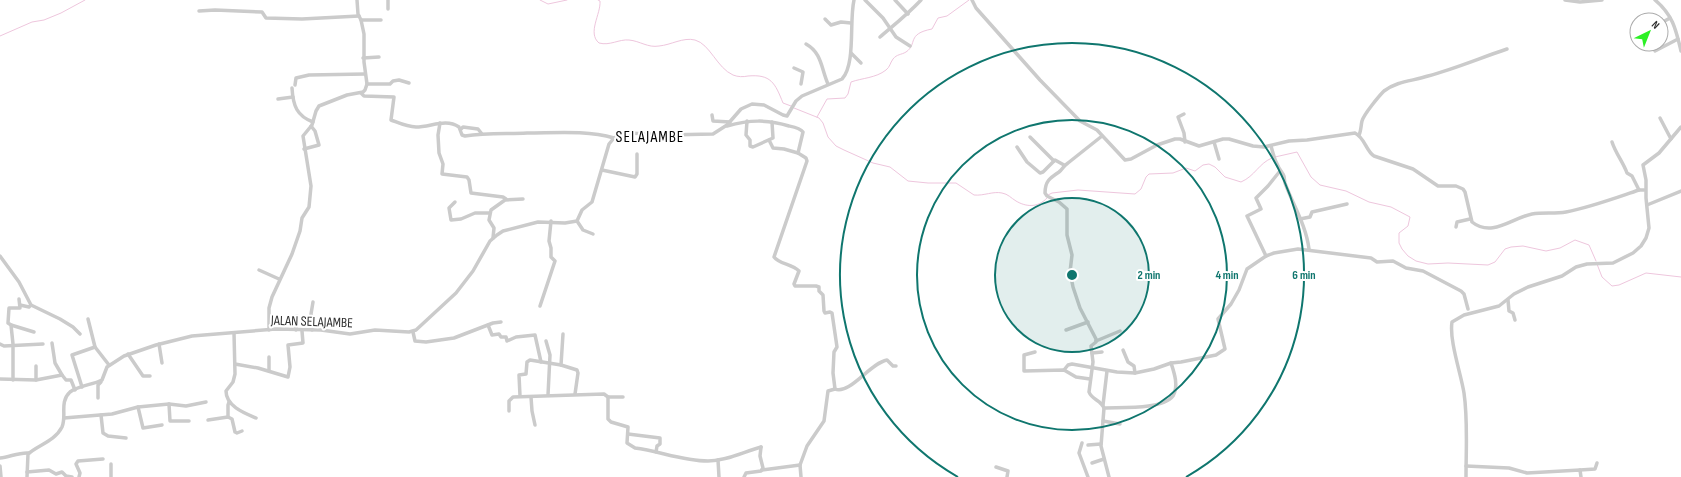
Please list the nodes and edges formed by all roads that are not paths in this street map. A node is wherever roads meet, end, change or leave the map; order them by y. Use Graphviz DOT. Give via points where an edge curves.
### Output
graph roads {
  1 [pos="357,0"];
  2 [pos="388,0"];
  3 [pos="854,0"];
  4 [pos="865,0"];
  5 [pos="895,0"];
  6 [pos="921,0"];
  7 [pos="972,0"];
  8 [pos="1565,0"];
  9 [pos="1602,0"];
  10 [pos="1655,0"];
  11 [pos="388,9"];
  12 [pos="200,11"];
  13 [pos="908,14"];
  14 [pos="360,18"];
  15 [pos="1670,18"];
  16 [pos="825,19"];
  17 [pos="381,20"];
  18 [pos="851,22"];
  19 [pos="890,29"];
  20 [pos="880,37"];
  21 [pos="1678,39"];
  22 [pos="806,44"];
  23 [pos="1669,44"];
  24 [pos="910,46"];
  25 [pos="1507,49"];
  26 [pos="1681,51"];
  27 [pos="851,53"];
  28 [pos="379,56"];
  29 [pos="363,58"];
  30 [pos="861,63"];
  31 [pos="794,68"];
  32 [pos="365,74"];
  33 [pos="409,83"];
  34 [pos="367,84"];
  35 [pos="801,84"];
  36 [pos="828,84"];
  37 [pos="361,93"];
  38 [pos="293,97"];
  39 [pos="278,99"];
  40 [pos="712,114"];
  41 [pos="1184,114"];
  42 [pos="1660,118"];
  43 [pos="746,121"];
  44 [pos="313,122"];
  45 [pos="730,122"];
  46 [pos="772,122"];
  47 [pos="440,123"];
  48 [pos="311,126"];
  49 [pos="726,126"];
  50 [pos="1681,127"];
  51 [pos="461,129"];
  52 [pos="482,134"];
  53 [pos="1359,135"];
  54 [pos="1102,136"];
  55 [pos="1030,137"];
  56 [pos="614,138"];
  57 [pos="1671,139"];
  58 [pos="769,140"];
  59 [pos="1185,142"];
  60 [pos="1214,142"];
  61 [pos="1612,142"];
  62 [pos="1271,146"];
  63 [pos="1016,147"];
  64 [pos="304,149"];
  65 [pos="798,153"];
  66 [pos="637,154"];
  67 [pos="1219,159"];
  68 [pos="1054,161"];
  69 [pos="1064,166"];
  70 [pos="602,170"];
  71 [pos="1280,171"];
  72 [pos="1639,190"];
  73 [pos="1645,190"];
  74 [pos="1681,190"];
  75 [pos="506,199"];
  76 [pos="523,199"];
  77 [pos="455,202"];
  78 [pos="1347,204"];
  79 [pos="1647,205"];
  80 [pos="490,213"];
  81 [pos="1300,219"];
  82 [pos="1470,219"];
  83 [pos="551,221"];
  84 [pos="577,221"];
  85 [pos="1456,227"];
  86 [pos="593,234"];
  87 [pos="493,238"];
  88 [pos="1309,249"];
  89 [pos="0,256"];
  90 [pos="1266,256"];
  91 [pos="259,270"];
  92 [pos="279,279"];
  93 [pos="19,299"];
  94 [pos="1508,300"];
  95 [pos="313,302"];
  96 [pos="20,305"];
  97 [pos="31,305"];
  98 [pos="540,306"];
  99 [pos="1468,309"];
  100 [pos="297,316"];
  101 [pos="88,319"];
  102 [pos="1515,320"];
  103 [pos="501,322"];
  104 [pos="1088,322"];
  105 [pos="11,325"];
  106 [pos="488,326"];
  107 [pos="269,330"];
  108 [pos="296,330"];
  109 [pos="312,330"];
  110 [pos="1066,330"];
  111 [pos="302,331"];
  112 [pos="1120,331"];
  113 [pos="34,332"];
  114 [pos="413,332"];
  115 [pos="234,333"];
  116 [pos="80,334"];
  117 [pos="563,334"];
  118 [pos="546,341"];
  119 [pos="1096,341"];
  120 [pos="52,343"];
  121 [pos="0,344"];
  122 [pos="13,344"];
  123 [pos="43,344"];
  124 [pos="159,344"];
  125 [pos="95,347"];
  126 [pos="1123,350"];
  127 [pos="1035,352"];
  128 [pos="1102,352"];
  129 [pos="1092,353"];
  130 [pos="128,354"];
  131 [pos="269,358"];
  132 [pos="542,362"];
  133 [pos="162,363"];
  134 [pos="549,363"];
  135 [pos="1171,363"];
  136 [pos="235,364"];
  137 [pos="109,365"];
  138 [pos="561,365"];
  139 [pos="36,366"];
  140 [pos="896,366"];
  141 [pos="1092,367"];
  142 [pos="1064,370"];
  143 [pos="269,371"];
  144 [pos="1107,371"];
  145 [pos="1135,373"];
  146 [pos="62,376"];
  147 [pos="150,376"];
  148 [pos="0,379"];
  149 [pos="1090,379"];
  150 [pos="13,380"];
  151 [pos="36,380"];
  152 [pos="101,381"];
  153 [pos="82,387"];
  154 [pos="835,389"];
  155 [pos="75,390"];
  156 [pos="575,394"];
  157 [pos="548,395"];
  158 [pos="520,396"];
  159 [pos="531,397"];
  160 [pos="608,397"];
  161 [pos="623,397"];
  162 [pos="98,398"];
  163 [pos="206,402"];
  164 [pos="229,402"];
  165 [pos="169,404"];
  166 [pos="1103,406"];
  167 [pos="138,407"];
  168 [pos="509,411"];
  169 [pos="101,415"];
  170 [pos="228,417"];
  171 [pos="64,418"];
  172 [pos="256,418"];
  173 [pos="208,420"];
  174 [pos="190,421"];
  175 [pos="1104,421"];
  176 [pos="1120,424"];
  177 [pos="162,425"];
  178 [pos="535,425"];
  179 [pos="242,431"];
  180 [pos="628,434"];
  181 [pos="126,438"];
  182 [pos="1082,443"];
  183 [pos="1101,444"];
  184 [pos="1088,445"];
  185 [pos="656,452"];
  186 [pos="29,453"];
  187 [pos="0,458"];
  188 [pos="103,459"];
  189 [pos="1104,459"];
  190 [pos="718,460"];
  191 [pos="1092,463"];
  192 [pos="1596,463"];
  193 [pos="111,464"];
  194 [pos="800,465"];
  195 [pos="0,466"];
  196 [pos="1466,466"];
  197 [pos="996,467"];
  198 [pos="761,470"];
  199 [pos="1580,470"];
  200 [pos="27,475"];
  201 [pos="66,476"];
  202 [pos="1,477"];
  203 [pos="72,477"];
  204 [pos="80,477"];
  205 [pos="111,477"];
  206 [pos="719,477"];
  207 [pos="744,477"];
  208 [pos="801,477"];
  209 [pos="1007,477"];
  210 [pos="1088,477"];
  211 [pos="1109,477"];
  212 [pos="1466,477"];
  213 [pos="1581,477"];
  1 -- 14 [label="street"];
  2 -- 11 [label="street"];
  3 -- 18 [label="street"];
  4 -- 19 [label="street"];
  5 -- 13 [label="street"];
  6 -- 13 [label="street"];
  7 -- 54 [label="street" via="1040,80 1080,121 1097,130"];
  8 -- 9 [label="street"];
  10 -- 15 [label="street"];
  12 -- 14 [label="street" via="262,12 266,18"];
  13 -- 19 [label="street"];
  14 -- 17 [label="street"];
  14 -- 29 [label="street" via="364,34"];
  15 -- 21 [label="street"];
  16 -- 18 [label="street" via="831,25"];
  18 -- 27 [label="street"];
  19 -- 20 [label="street"];
  19 -- 24 [label="street" via="896,37"];
  21 -- 23 [label="street"];
  21 -- 26 [label="street"];
  22 -- 36 [label="street" via="814,48 819,55"];
  25 -- 53 [label="street" via="1427,77 1403,82 1384,92 1361,122"];
  27 -- 30 [label="street"];
  27 -- 36 [label="street" via="845,76"];
  28 -- 29 [label="street"];
  29 -- 32 [label="street"];
  31 -- 35 [label="street" via="803,72"];
  32 -- 34 [label="street"];
  32 -- 38 [label="street" via="309,75 296,78"];
  33 -- 34 [label="street" via="399,80 390,84"];
  34 -- 37 [label="street"];
  36 -- 45 [label="street" via="802,96 788,115 785,116 767,106 752,104 740,109"];
  37 -- 44 [label="street" via="319,106"];
  37 -- 47 [label="street" via="364,96 394,97 392,121 417,127"];
  38 -- 39 [label="street"];
  38 -- 44 [label="street" via="301,115"];
  40 -- 45 [label="street" via="713,120"];
  41 -- 59 [label="street" via="1178,117"];
  42 -- 57 [label="street"];
  43 -- 46 [label="street"];
  43 -- 49 [label="street"];
  43 -- 58 [label="street" via="746,135 750,140 750,146"];
  44 -- 48 [label="street"];
  45 -- 49 [label="street"];
  46 -- 58 [label="street" via="773,137"];
  46 -- 65 [label="street" via="803,131"];
  47 -- 51 [label="street" via="452,123"];
  47 -- 75 [label="street" via="438,135 439,153 443,164 442,174 467,177 471,193"];
  48 -- 64 [label="street" via="303,136"];
  48 -- 64 [label="street" via="319,146"];
  49 -- 56 [label="street" via="711,134 625,133"];
  50 -- 57 [label="street"];
  51 -- 52 [label="street" via="478,129"];
  51 -- 52 [label="street" via="463,136"];
  52 -- 56 [label="street" via="564,133"];
  53 -- 62 [label="street" via="1355,133 1289,141"];
  53 -- 82 [label="street" via="1374,156 1412,169 1438,186 1456,186 1463,189"];
  54 -- 59 [label="street" via="1127,161 1161,143 1178,139"];
  54 -- 69 [label="street"];
  55 -- 68 [label="street"];
  56 -- 70 [label="street" via="609,144"];
  57 -- 73 [label="street" via="1659,153 1643,165"];
  58 -- 65 [label="street" via="773,148"];
  59 -- 60 [label="street" via="1198,146"];
  60 -- 62 [label="street" via="1229,139 1257,147"];
  60 -- 67 [label="street"];
  61 -- 72 [label="street" via="1618,158"];
  62 -- 71 [label="street"];
  63 -- 68 [label="street" via="1027,162 1040,173"];
  64 -- 92 [label="street" via="311,186 309,207 302,218 293,251"];
  65 -- 154 [label="street" via="807,160 774,257 799,271 795,286 818,287 823,295 824,311 832,313 837,347 834,352 833,373"];
  66 -- 70 [label="street" via="635,177"];
  68 -- 69 [label="street" via="1057,160"];
  69 -- 104 [label="street" via="1047,181 1045,193 1067,209 1072,280 1080,308"];
  70 -- 84 [label="street" via="592,202 582,210"];
  71 -- 81 [label="street"];
  71 -- 90 [label="street" via="1256,198 1261,209 1247,216"];
  72 -- 73 [label="street"];
  72 -- 82 [label="street" via="1569,211 1531,215 1491,228 1473,224"];
  73 -- 79 [label="street"];
  74 -- 79 [label="street"];
  75 -- 76 [label="street"];
  75 -- 80 [label="street"];
  77 -- 80 [label="street" via="449,208 451,220 475,213"];
  78 -- 81 [label="street" via="1312,212 1310,217"];
  79 -- 94 [label="street" via="1648,233 1644,243 1632,253 1613,263 1576,267 1562,276 1528,287"];
  80 -- 87 [label="street" via="490,222 494,228"];
  81 -- 88 [label="street" via="1307,234"];
  82 -- 85 [label="street" via="1457,222"];
  83 -- 84 [label="street"];
  83 -- 87 [label="street" via="534,222 506,230"];
  83 -- 98 [label="street" via="549,241 551,257 555,261"];
  84 -- 86 [label="street" via="583,230"];
  87 -- 114 [label="street" via="456,293"];
  88 -- 90 [label="street"];
  88 -- 99 [label="street" via="1371,258 1377,262 1393,261 1406,268 1423,271 1461,291"];
  89 -- 97 [label="street" via="19,282"];
  90 -- 135 [label="street" via="1248,269 1231,304 1218,317 1224,350"];
  91 -- 92 [label="street"];
  92 -- 107 [label="street" via="269,308"];
  93 -- 96 [label="street"];
  94 -- 102 [label="street" via="1509,311 1513,313"];
  94 -- 196 [label="street" via="1495,308 1464,315 1452,322 1466,412"];
  95 -- 109 [label="street"];
  96 -- 97 [label="street"];
  96 -- 105 [label="street" via="19,309 8,309 7,322"];
  97 -- 116 [label="street" via="60,319"];
  100 -- 108 [label="street"];
  101 -- 125 [label="street"];
  103 -- 106 [label="street"];
  104 -- 110 [label="street"];
  104 -- 119 [label="street"];
  105 -- 113 [label="street"];
  105 -- 122 [label="street"];
  106 -- 114 [label="street" via="459,337 426,342 415,341"];
  106 -- 132 [label="street" via="492,335 506,336 507,340 535,336"];
  107 -- 108 [label="street, JALAN SELAJAMBE"];
  107 -- 115 [label="street, JALAN SELAJAMBE"];
  108 -- 111 [label="street, JALAN SELAJAMBE"];
  109 -- 111 [label="street, JALAN SELAJAMBE"];
  109 -- 114 [label="street, JALAN SELAJAMBE" via="350,334 376,330"];
  111 -- 143 [label="street" via="303,342 288,344 288,377"];
  112 -- 119 [label="street"];
  115 -- 124 [label="street, JALAN SELAJAMBE" via="192,336"];
  115 -- 136 [label="street"];
  117 -- 138 [label="street"];
  118 -- 134 [label="street" via="550,355"];
  119 -- 129 [label="street" via="1091,345"];
  120 -- 146 [label="street" via="54,363"];
  121 -- 122 [label="street"];
  122 -- 123 [label="street"];
  122 -- 150 [label="street"];
  124 -- 130 [label="street, JALAN SELAJAMBE"];
  124 -- 133 [label="street"];
  125 -- 137 [label="street"];
  125 -- 153 [label="street" via="72,355"];
  126 -- 145 [label="street" via="1127,361 1134,366"];
  127 -- 142 [label="street" via="1024,356 1024,371"];
  128 -- 129 [label="street"];
  129 -- 141 [label="street"];
  130 -- 137 [label="street, JALAN SELAJAMBE"];
  130 -- 147 [label="street" via="143,376"];
  131 -- 143 [label="street"];
  132 -- 134 [label="street"];
  132 -- 158 [label="street" via="527,362 526,374 519,376"];
  134 -- 138 [label="street"];
  134 -- 157 [label="street"];
  135 -- 145 [label="street"];
  135 -- 166 [label="street" via="1176,385 1173,396 1166,401 1143,407"];
  136 -- 143 [label="street"];
  136 -- 164 [label="street" via="235,378 226,392"];
  137 -- 152 [label="street"];
  138 -- 156 [label="street" via="578,372"];
  139 -- 151 [label="street"];
  140 -- 154 [label="street" via="884,360 872,367 849,388 840,391"];
  141 -- 142 [label="street" via="1071,364"];
  141 -- 144 [label="street"];
  141 -- 149 [label="street"];
  142 -- 149 [label="street" via="1076,377"];
  144 -- 145 [label="street"];
  144 -- 166 [label="street"];
  146 -- 151 [label="street"];
  146 -- 155 [label="street" via="66,380 71,380"];
  148 -- 150 [label="street"];
  149 -- 166 [label="street" via="1090,394"];
  150 -- 151 [label="street"];
  152 -- 153 [label="street"];
  152 -- 162 [label="street" via="98,385"];
  153 -- 155 [label="street"];
  154 -- 194 [label="street" via="828,391 824,421 807,446"];
  155 -- 171 [label="street" via="66,398"];
  156 -- 157 [label="street"];
  156 -- 160 [label="street" via="604,394"];
  157 -- 159 [label="street"];
  158 -- 159 [label="street"];
  158 -- 168 [label="street" via="510,399"];
  159 -- 178 [label="street"];
  160 -- 161 [label="street"];
  160 -- 180 [label="street" via="608,419 628,427"];
  163 -- 165 [label="street" via="186,406"];
  164 -- 170 [label="street"];
  164 -- 172 [label="street" via="238,410"];
  165 -- 167 [label="street"];
  165 -- 174 [label="street" via="170,421"];
  166 -- 175 [label="street"];
  167 -- 169 [label="street"];
  167 -- 177 [label="street" via="143,428"];
  169 -- 171 [label="street"];
  169 -- 181 [label="street" via="103,433"];
  170 -- 173 [label="street"];
  170 -- 179 [label="street" via="232,419 236,432"];
  171 -- 186 [label="street" via="57,434 46,444"];
  175 -- 176 [label="street"];
  175 -- 183 [label="street"];
  180 -- 185 [label="street" via="628,445"];
  180 -- 185 [label="street" via="660,438"];
  182 -- 210 [label="street" via="1079,453"];
  183 -- 184 [label="street"];
  183 -- 189 [label="street"];
  185 -- 190 [label="street" via="696,460"];
  186 -- 187 [label="street"];
  186 -- 200 [label="street"];
  188 -- 204 [label="street" via="78,460 76,464"];
  189 -- 191 [label="street"];
  189 -- 211 [label="street"];
  190 -- 198 [label="street" via="761,447"];
  190 -- 206 [label="street"];
  192 -- 199 [label="street" via="1595,469"];
  193 -- 205 [label="street"];
  194 -- 198 [label="street"];
  194 -- 208 [label="street"];
  195 -- 202 [label="street"];
  196 -- 199 [label="street" via="1509,468 1527,473"];
  196 -- 212 [label="street"];
  197 -- 209 [label="street" via="1011,472"];
  198 -- 207 [label="street" via="748,472"];
  199 -- 213 [label="street"];
  200 -- 201 [label="street" via="49,470 56,474 62,472"];
  201 -- 203 [label="street"];
}
